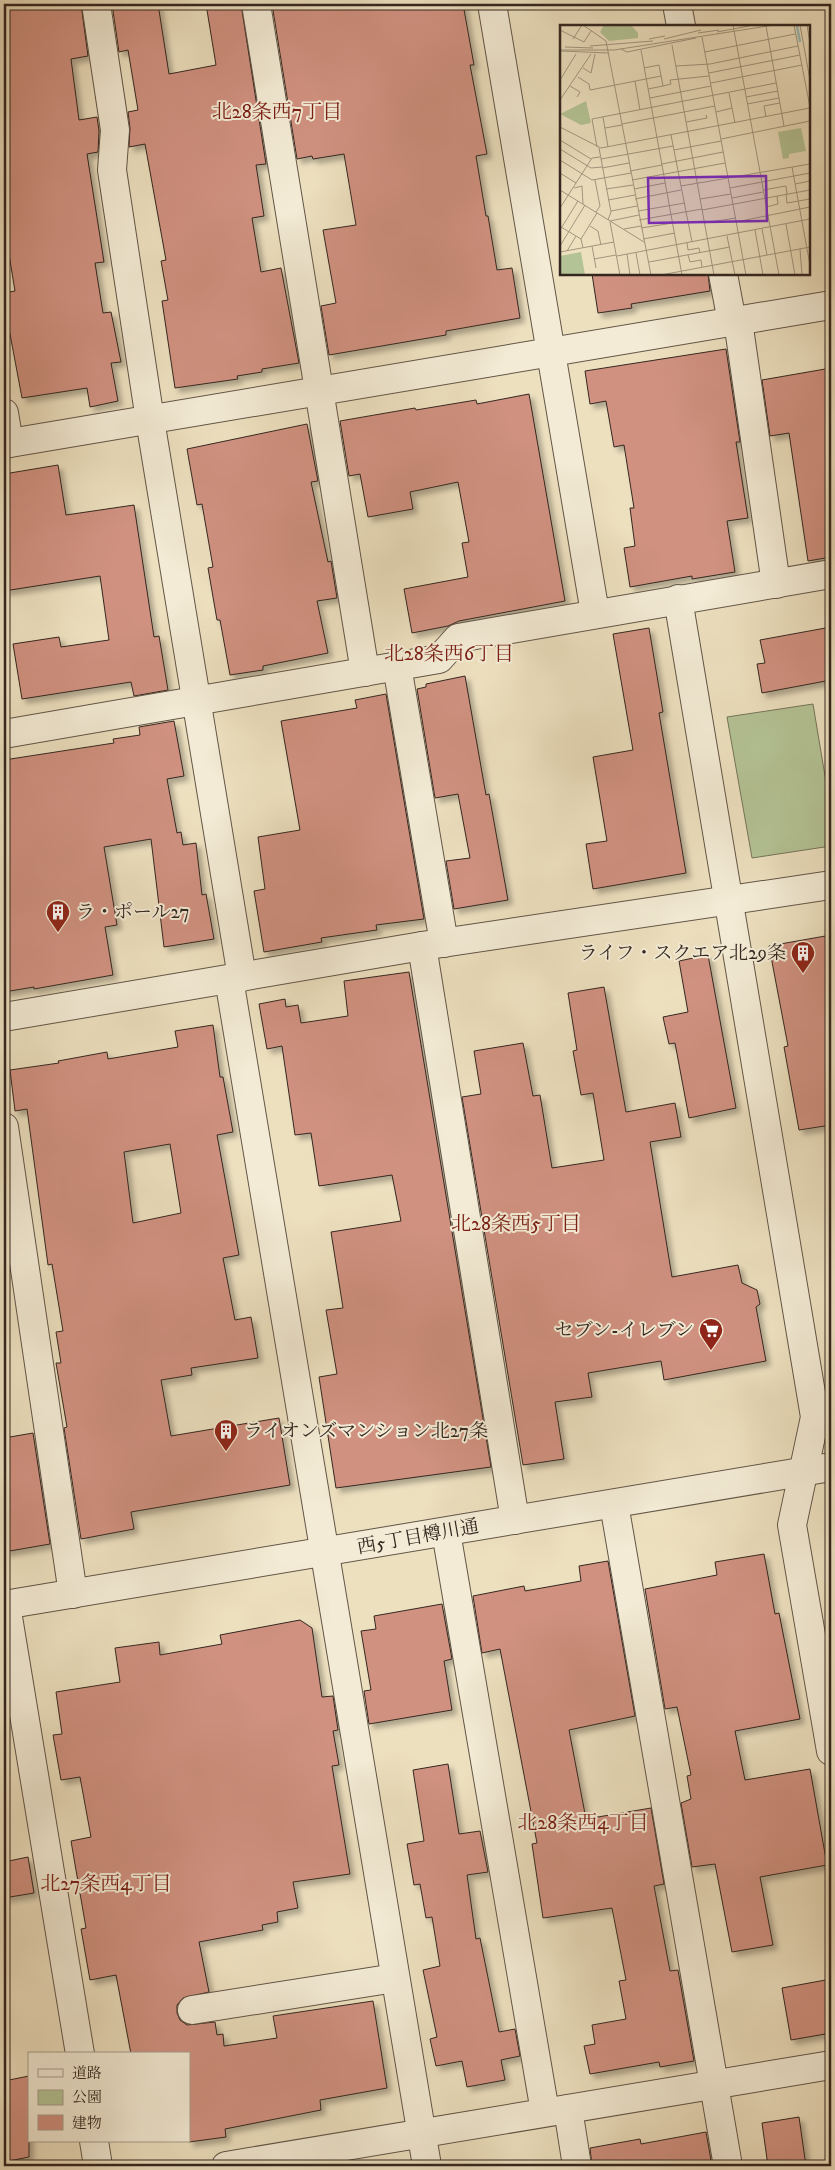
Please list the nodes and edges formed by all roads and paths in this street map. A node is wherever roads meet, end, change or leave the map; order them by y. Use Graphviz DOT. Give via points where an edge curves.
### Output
graph roads {
  1 [pos="96,4"];
  2 [pos="256,4"];
  3 [pos="492,4"];
  4 [pos="677,4"];
  5 [pos="681,25"];
  6 [pos="723,275"];
  7 [pos="831,305"];
  8 [pos="735,322"];
  9 [pos="551,353"];
  10 [pos="319,392"];
  11 [pos="4,413"];
  12 [pos="150,420"];
  13 [pos="6,444"];
  14 [pos="831,574"];
  15 [pos="776,584"];
  16 [pos="678,599"];
  17 [pos="595,613"];
  18 [pos="398,666"];
  19 [pos="365,672"];
  20 [pos="196,700"];
  21 [pos="4,734"];
  22 [pos="831,885"];
  23 [pos="729,901"];
  24 [pos="433,944"];
  25 [pos="236,978"];
  26 [pos="4,1017"];
  27 [pos="4,1127"];
  28 [pos="831,1467"];
  29 [pos="804,1472"];
  30 [pos="614,1504"];
  31 [pos="515,1520"];
  32 [pos="446,1532"];
  33 [pos="326,1552"];
  34 [pos="73,1594"];
  35 [pos="5,1605"];
  36 [pos="831,1751"];
  37 [pos="395,1978"];
  38 [pos="192,2010"];
  39 [pos="80,2052"];
  40 [pos="831,2065"];
  41 [pos="713,2085"];
  42 [pos="556,2110"];
  43 [pos="421,2133"];
  44 [pos="94,2142"];
  45 [pos="268,2163"];
  46 [pos="98,2166"];
  47 [pos="226,2166"];
  48 [pos="427,2166"];
  49 [pos="577,2166"];
  50 [pos="728,2166"];
  1 -- 12 [label="street" via="115,130 112,170"];
  2 -- 10 [label="street"];
  3 -- 9 [label="street"];
  4 -- 5 [label="street"];
  6 -- 8 [label="street"];
  7 -- 8 [label="street"];
  8 -- 9 [label="street"];
  8 -- 15 [label="street"];
  9 -- 10 [label="street"];
  9 -- 17 [label="street"];
  10 -- 12 [label="street"];
  10 -- 19 [label="street"];
  11 -- 13 [label="street"];
  12 -- 13 [label="street"];
  12 -- 20 [label="street"];
  14 -- 15 [label="street"];
  15 -- 16 [label="street"];
  16 -- 17 [label="street"];
  16 -- 23 [label="street"];
  17 -- 18 [label="street" via="458,638 439,659"];
  18 -- 19 [label="street"];
  18 -- 24 [label="street"];
  19 -- 20 [label="street"];
  20 -- 21 [label="street"];
  20 -- 25 [label="street"];
  22 -- 23 [label="street"];
  23 -- 24 [label="street"];
  23 -- 29 [label="street" via="815,1417"];
  24 -- 25 [label="street"];
  24 -- 31 [label="street"];
  25 -- 26 [label="street"];
  25 -- 33 [label="street"];
  27 -- 34 [label="street"];
  28 -- 29 [label="street, 西5丁目樽川通"];
  29 -- 30 [label="street, 西5丁目樽川通"];
  29 -- 36 [label="street" via="792,1524"];
  30 -- 31 [label="street, 西5丁目樽川通"];
  30 -- 41 [label="street"];
  31 -- 32 [label="street, 西5丁目樽川通"];
  32 -- 33 [label="street, 西5丁目樽川通"];
  32 -- 42 [label="street"];
  33 -- 34 [label="street, 西5丁目樽川通"];
  33 -- 37 [label="street"];
  34 -- 35 [label="street, 西5丁目樽川通"];
  35 -- 39 [label="street"];
  37 -- 38 [label="street"];
  37 -- 43 [label="street"];
  40 -- 41 [label="street"];
  41 -- 42 [label="street"];
  41 -- 50 [label="street"];
  42 -- 43 [label="street"];
  42 -- 49 [label="street"];
  43 -- 45 [label="street"];
  43 -- 48 [label="street"];
  44 -- 46 [label="street"];
  45 -- 47 [label="street"];
}
